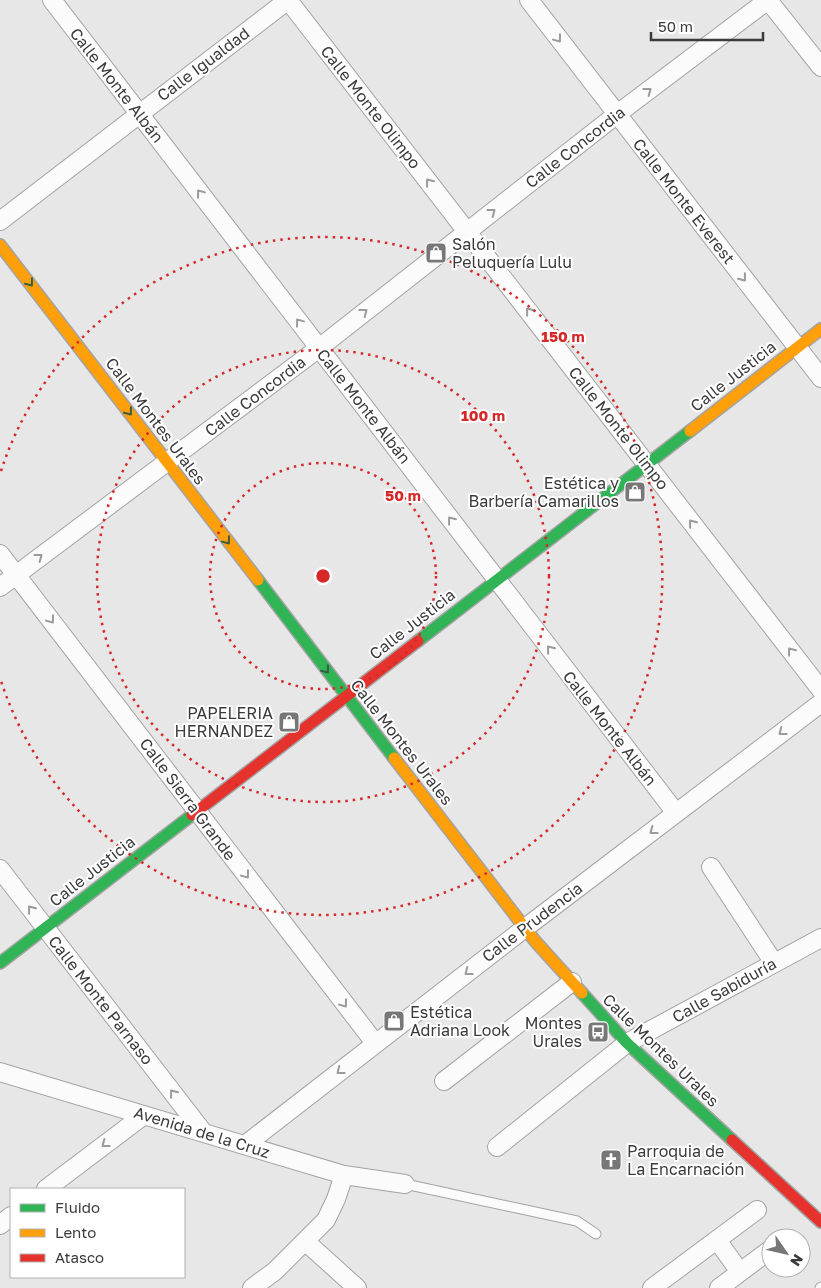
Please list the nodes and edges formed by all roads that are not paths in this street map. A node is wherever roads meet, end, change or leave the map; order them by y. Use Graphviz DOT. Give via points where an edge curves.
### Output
graph roads {
  1 [pos="52,0"];
  2 [pos="288,0"];
  3 [pos="529,0"];
  4 [pos="768,0"];
  5 [pos="821,67"];
  6 [pos="139,113"];
  7 [pos="616,115"];
  8 [pos="0,221"];
  9 [pos="467,231"];
  10 [pos="0,245"];
  11 [pos="821,329"];
  12 [pos="319,348"];
  13 [pos="797,348"];
  14 [pos="821,378"];
  15 [pos="168,462"];
  16 [pos="646,464"];
  17 [pos="0,554"];
  18 [pos="16,574"];
  19 [pos="497,579"];
  20 [pos="0,587"];
  21 [pos="821,690"];
  22 [pos="346,696"];
  23 [pos="821,703"];
  24 [pos="197,811"];
  25 [pos="676,813"];
  26 [pos="711,867"];
  27 [pos="0,869"];
  28 [pos="45,928"];
  29 [pos="525,928"];
  30 [pos="821,938"];
  31 [pos="0,963"];
  32 [pos="774,963"];
  33 [pos="572,982"];
  34 [pos="627,1043"];
  35 [pos="375,1044"];
  36 [pos="0,1072"];
  37 [pos="444,1081"];
  38 [pos="144,1115"];
  39 [pos="203,1132"];
  40 [pos="246,1145"];
  41 [pos="497,1147"];
  42 [pos="344,1175"];
  43 [pos="405,1184"];
  44 [pos="47,1188"];
  45 [pos="757,1210"];
  46 [pos="10,1217"];
  47 [pos="821,1222"];
  48 [pos="0,1225"];
  49 [pos="596,1234"];
  50 [pos="717,1240"];
  51 [pos="306,1242"];
  52 [pos="761,1256"];
  53 [pos="740,1272"];
  54 [pos="252,1288"];
  55 [pos="357,1288"];
  56 [pos="652,1288"];
  57 [pos="719,1288"];
  1 -- 6 [label="street, Calle Monte Albán"];
  2 -- 6 [label="street, Calle Igualdad"];
  9 -- 2 [label="street, Calle Monte Olimpo, one-way"];
  3 -- 7 [label="street, Calle Monte Everest, one-way"];
  4 -- 5 [label="street"];
  7 -- 4 [label="street, Calle Concordia, one-way"];
  6 -- 8 [label="street, Calle Igualdad"];
  12 -- 6 [label="street, Calle Monte Albán, one-way"];
  9 -- 7 [label="street, Calle Concordia, one-way"];
  7 -- 13 [label="street, Calle Monte Everest, one-way"];
  12 -- 9 [label="street, Calle Concordia, one-way"];
  16 -- 9 [label="street, Calle Monte Olimpo, one-way"];
  10 -- 15 [label="street, Calle Montes Urales, one-way"];
  11 -- 13 [label="street, Calle Justicia"];
  12 -- 15 [label="street, Calle Concordia"];
  19 -- 12 [label="street, Calle Monte Albán, one-way"];
  13 -- 14 [label="street, Calle Monte Everest"];
  13 -- 16 [label="street, Calle Justicia"];
  18 -- 15 [label="street, Calle Concordia, one-way"];
  15 -- 22 [label="street, Calle Montes Urales, one-way"];
  16 -- 19 [label="street, Calle Justicia"];
  21 -- 16 [label="street, Calle Monte Olimpo, one-way"];
  17 -- 18 [label="street, Calle Sierra Grande"];
  18 -- 20 [label="street, Calle Concordia"];
  18 -- 24 [label="street, Calle Sierra Grande, one-way"];
  19 -- 22 [label="street, Calle Justicia"];
  25 -- 19 [label="street, Calle Monte Albán, one-way"];
  22 -- 24 [label="street, Calle Justicia"];
  22 -- 29 [label="street, Calle Montes Urales"];
  23 -- 25 [label="street, Calle Prudencia, one-way"];
  24 -- 28 [label="street, Calle Justicia"];
  24 -- 35 [label="street, Calle Sierra Grande, one-way"];
  25 -- 29 [label="street, Calle Prudencia, one-way"];
  26 -- 32 [label="street"];
  28 -- 27 [label="street, Calle Monte Parnaso, one-way"];
  28 -- 31 [label="street, Calle Justicia"];
  39 -- 28 [label="street, Calle Monte Parnaso, one-way"];
  29 -- 33 [label="street, Calle Montes Urales"];
  29 -- 35 [label="street, Calle Prudencia, one-way"];
  30 -- 32 [label="street, Calle Sabiduría"];
  32 -- 34 [label="street, Calle Sabiduría"];
  33 -- 34 [label="street, Calle Montes Urales"];
  33 -- 37 [label="street"];
  34 -- 41 [label="street, Calle Sabiduría"];
  34 -- 47 [label="street, Calle Montes Urales"];
  35 -- 40 [label="street, Calle Prudencia, one-way"];
  36 -- 38 [label="street, Avenida de la Cruz"];
  38 -- 39 [label="street, Avenida de la Cruz"];
  38 -- 44 [label="street, one-way"];
  39 -- 40 [label="street, Avenida de la Cruz"];
  40 -- 42 [label="street, Avenida de la Cruz"];
  42 -- 43 [label="street, Avenida de la Cruz"];
  42 -- 51 [label="street" via="326,1220"];
  43 -- 49 [label="lane" via="576,1221"];
  45 -- 50 [label="street"];
  46 -- 48 [label="street"];
  50 -- 53 [label="street"];
  50 -- 56 [label="street"];
  51 -- 54 [label="street"];
  51 -- 55 [label="street"];
  52 -- 53 [label="street"];
  53 -- 57 [label="street"];
}
